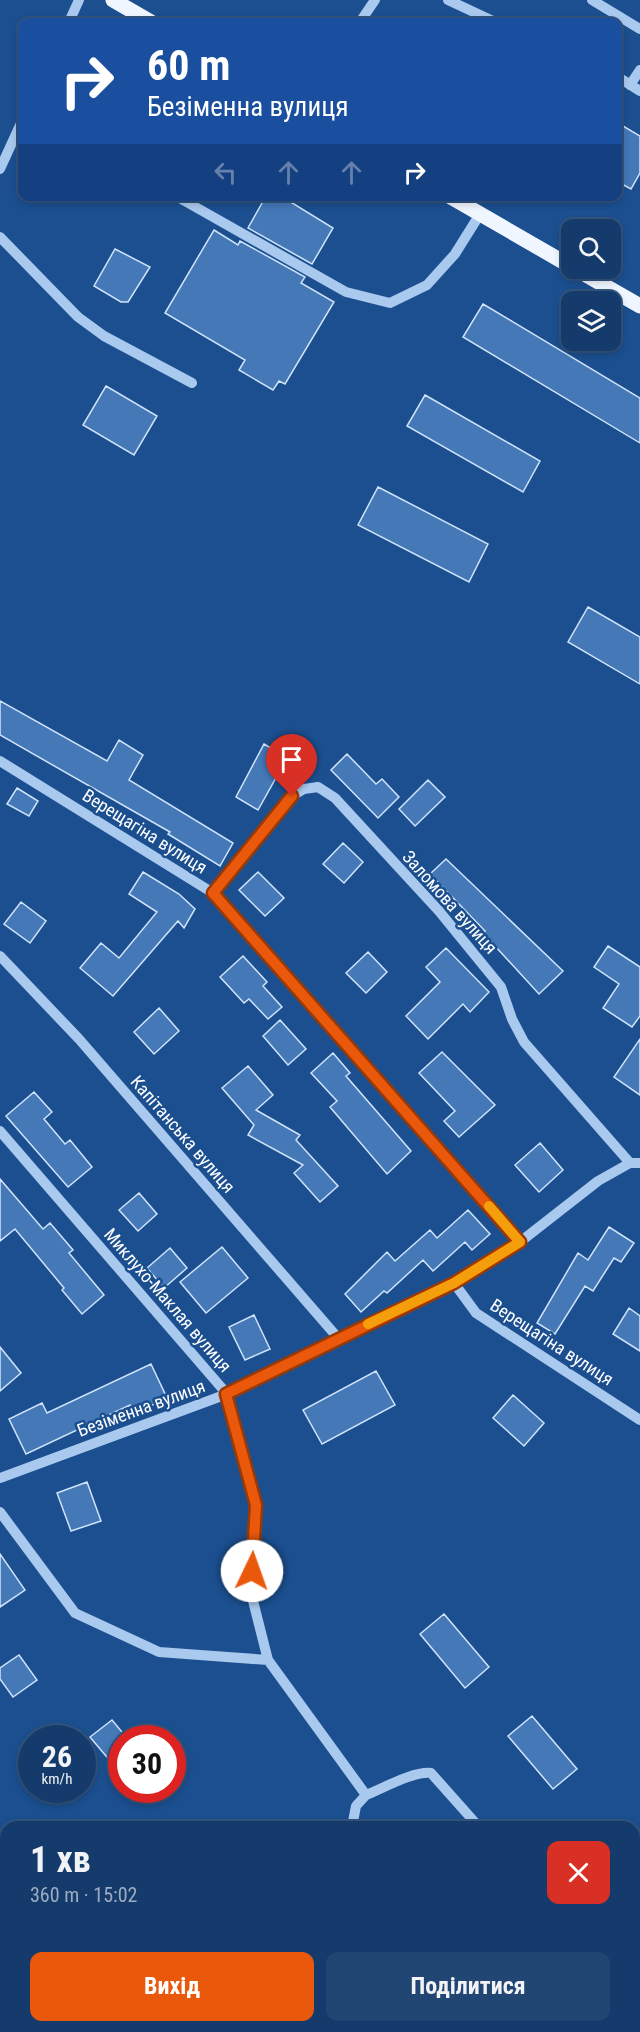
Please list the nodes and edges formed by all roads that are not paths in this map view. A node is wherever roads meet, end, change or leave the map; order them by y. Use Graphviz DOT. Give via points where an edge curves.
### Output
graph roads {
  1 [pos="80,0"];
  2 [pos="113,0"];
  3 [pos="375,0"];
  4 [pos="448,0"];
  5 [pos="592,0"];
  6 [pos="71,18"];
  7 [pos="144,18"];
  8 [pos="363,18"];
  9 [pos="486,18"];
  10 [pos="622,18"];
  11 [pos="622,18"];
  12 [pos="640,29"];
  13 [pos="640,70"];
  14 [pos="622,80"];
  15 [pos="630,85"];
  16 [pos="640,91"];
  17 [pos="18,130"];
  18 [pos="0,169"];
  19 [pos="185,201"];
  20 [pos="458,201"];
  21 [pos="480,214"];
  22 [pos="0,237"];
  23 [pos="561,261"];
  24 [pos="592,279"];
  25 [pos="640,306"];
  26 [pos="192,383"];
  27 [pos="0,761"];
  28 [pos="213,893"];
  29 [pos="0,956"];
  30 [pos="0,1131"];
  31 [pos="635,1163"];
  32 [pos="520,1242"];
  33 [pos="454,1283"];
  34 [pos="338,1338"];
  35 [pos="226,1394"];
  36 [pos="640,1420"];
  37 [pos="0,1478"];
  38 [pos="0,1512"];
  39 [pos="268,1660"];
  40 [pos="366,1795"];
  41 [pos="353,1821"];
  42 [pos="474,1821"];
  1 -- 6 [label="street"];
  2 -- 7 [label="main road"];
  3 -- 8 [label="street"];
  4 -- 9 [label="street"];
  5 -- 10 [label="street"];
  11 -- 12 [label="street"];
  13 -- 15 [label="street"];
  14 -- 15 [label="street"];
  15 -- 16 [label="street"];
  17 -- 18 [label="street"];
  19 -- 21 [label="street" via="346,292 390,303 427,285 455,254"];
  20 -- 21 [label="main road"];
  21 -- 23 [label="main road"];
  22 -- 26 [label="street" via="78,317 104,336"];
  24 -- 25 [label="main road"];
  27 -- 28 [label="street, Верещагіна вулиця"];
  28 -- 31 [label="street, Заломова вулиця" via="292,796 318,787 335,798 470,947 501,987 524,1042"];
  28 -- 32 [label="street, Верещагіна вулиця"];
  29 -- 34 [label="street, Капітанська вулиця" via="79,1039"];
  30 -- 35 [label="street, Миклухо-Маклая вулиця"];
  31 -- 32 [label="street, Безіменна вулиця" via="598,1181"];
  32 -- 33 [label="street, Безіменна вулиця"];
  33 -- 34 [label="street, Безіменна вулиця"];
  33 -- 36 [label="street, Верещагіна вулиця" via="476,1313"];
  34 -- 35 [label="street, Безіменна вулиця"];
  35 -- 37 [label="street, Безіменна вулиця"];
  35 -- 39 [label="street, Миклухо-Маклая вулиця" via="256,1505 251,1593"];
  38 -- 39 [label="street" via="75,1612 159,1652"];
  39 -- 40 [label="street"];
  40 -- 41 [label="street" via="356,1806"];
  40 -- 42 [label="street" via="414,1774 431,1773"];
}
